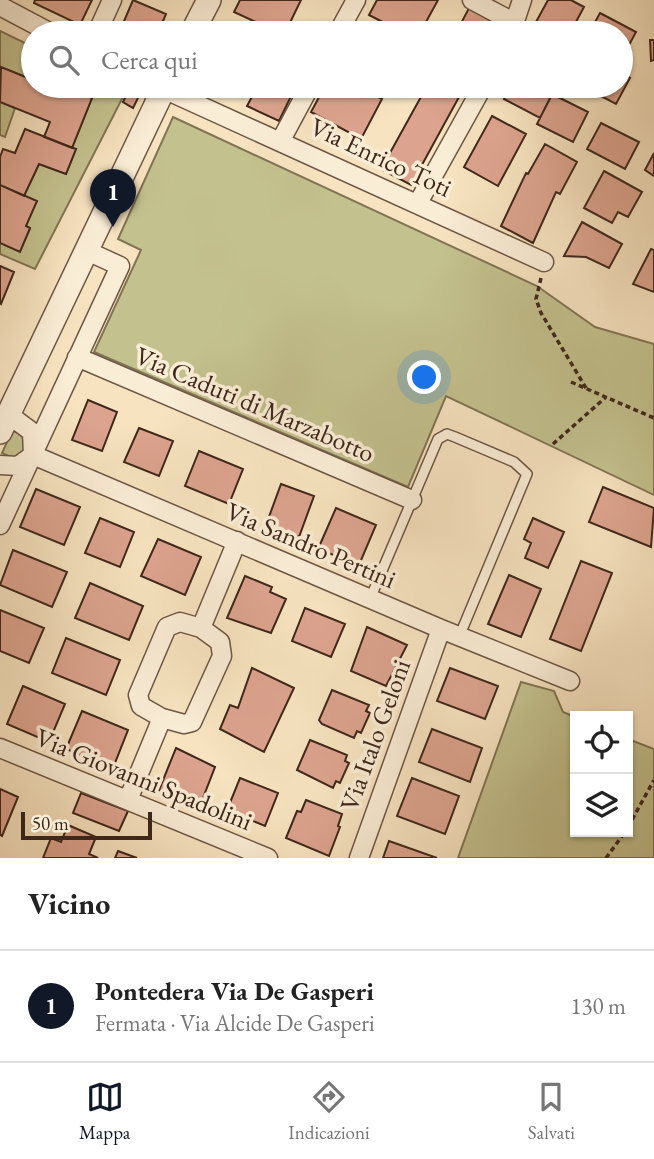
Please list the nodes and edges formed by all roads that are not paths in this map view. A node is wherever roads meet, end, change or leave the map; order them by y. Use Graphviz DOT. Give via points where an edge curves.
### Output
graph roads {
  1 [pos="112,0"];
  2 [pos="209,0"];
  3 [pos="356,0"];
  4 [pos="471,0"];
  5 [pos="522,0"];
  6 [pos="0,6"];
  7 [pos="28,21"];
  8 [pos="102,21"];
  9 [pos="198,21"];
  10 [pos="345,21"];
  11 [pos="502,21"];
  12 [pos="515,21"];
  13 [pos="157,98"];
  14 [pos="187,98"];
  15 [pos="304,98"];
  16 [pos="476,98"];
  17 [pos="281,140"];
  18 [pos="418,203"];
  19 [pos="87,251"];
  20 [pos="544,262"];
  21 [pos="77,357"];
  22 [pos="4,423"];
  23 [pos="33,454"];
  24 [pos="0,464"];
  25 [pos="412,500"];
  26 [pos="0,525"];
  27 [pos="237,541"];
  28 [pos="370,599"];
  29 [pos="201,628"];
  30 [pos="440,629"];
  31 [pos="459,637"];
  32 [pos="570,681"];
  33 [pos="162,718"];
  34 [pos="0,748"];
  35 [pos="128,800"];
  36 [pos="268,858"];
  37 [pos="359,858"];
  1 -- 8 [label="street"];
  2 -- 9 [label="street"];
  3 -- 10 [label="street"];
  4 -- 11 [label="street"];
  5 -- 12 [label="street"];
  6 -- 7 [label="street"];
  13 -- 19 [label="street"];
  14 -- 17 [label="street, Via Enrico Toti"];
  15 -- 17 [label="street"];
  16 -- 18 [label="street"];
  17 -- 18 [label="street, Via Enrico Toti"];
  18 -- 20 [label="street, Via Enrico Toti"];
  19 -- 21 [label="street" via="120,266"];
  19 -- 22 [label="street"];
  21 -- 23 [label="street"];
  21 -- 25 [label="street, Via Caduti di Marzabotto"];
  22 -- 23 [label="street" via="32,432"];
  23 -- 24 [label="street" via="18,466"];
  23 -- 26 [label="street"];
  23 -- 27 [label="street, Via Sandro Pertini"];
  25 -- 28 [label="lane"];
  25 -- 31 [label="lane" via="442,435 455,436 514,462 527,474"];
  27 -- 28 [label="street, Via Sandro Pertini"];
  27 -- 29 [label="street"];
  28 -- 30 [label="street, Via Sandro Pertini"];
  29 -- 33 [label="street" via="223,646 217,668 192,722"];
  29 -- 33 [label="street" via="176,623 167,627 162,638 138,700 144,710"];
  30 -- 31 [label="street, Via Sandro Pertini"];
  30 -- 37 [label="street, Via Italo Geloni"];
  31 -- 32 [label="street, Via Sandro Pertini"];
  33 -- 35 [label="street"];
  34 -- 35 [label="street, Via Giovanni Spadolini"];
  35 -- 36 [label="street, Via Giovanni Spadolini"];
}
